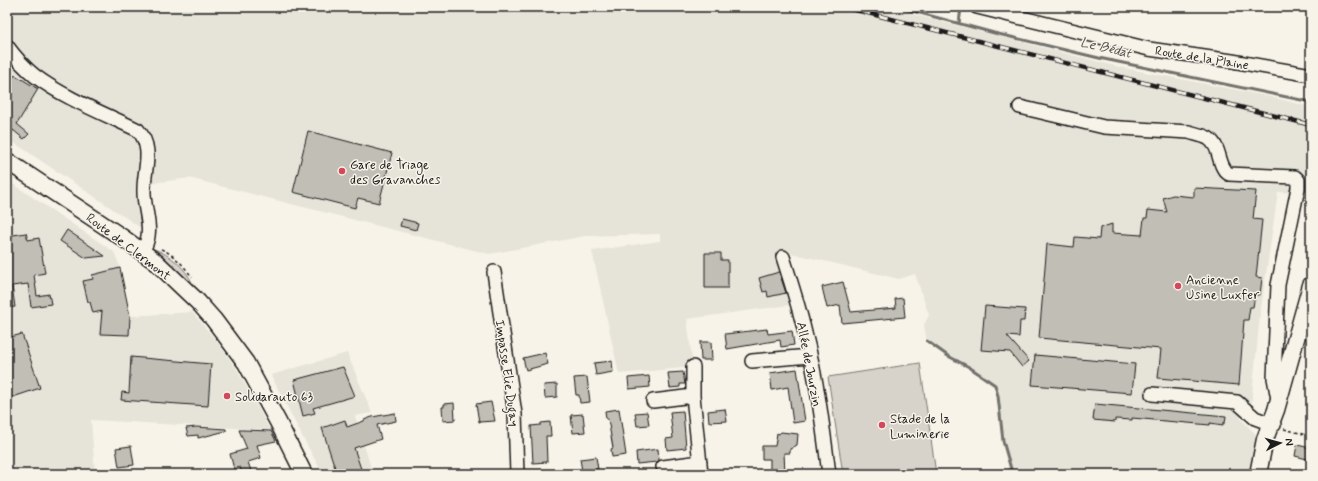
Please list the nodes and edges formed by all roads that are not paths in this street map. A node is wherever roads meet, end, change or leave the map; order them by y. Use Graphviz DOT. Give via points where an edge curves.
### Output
graph roads {
  1 [pos="977,7"];
  2 [pos="7,46"];
  3 [pos="1311,75"];
  4 [pos="1020,107"];
  5 [pos="7,161"];
  6 [pos="142,252"];
  7 [pos="783,257"];
  8 [pos="494,272"];
  9 [pos="1311,285"];
  10 [pos="810,356"];
  11 [pos="752,361"];
  12 [pos="693,368"];
  13 [pos="1152,394"];
  14 [pos="693,396"];
  15 [pos="653,401"];
  16 [pos="1272,429"];
  17 [pos="662,467"];
  18 [pos="701,468"];
  19 [pos="304,474"];
  20 [pos="517,474"];
  21 [pos="829,474"];
  22 [pos="1258,474"];
  23 [pos="1267,474"];
  1 -- 3 [label="street, Route de la Plaine" via="1149,49"];
  2 -- 6 [label="street" via="25,67 49,85 76,101 138,130 144,136 147,151 144,190 149,233"];
  4 -- 16 [label="street" via="1104,127 1189,132 1212,142 1223,168 1229,174 1295,177 1298,180 1278,284"];
  5 -- 6 [label="main road, Route de Clermont"];
  6 -- 19 [label="main road, Route de Clermont" via="198,302 230,340 246,363"];
  7 -- 10 [label="street, Allée de Jourzin"];
  8 -- 20 [label="street, Impasse Elie Dugay" via="515,414"];
  9 -- 16 [label="main road"];
  10 -- 11 [label="street"];
  10 -- 21 [label="street, Allée de Jourzin"];
  12 -- 14 [label="street"];
  13 -- 16 [label="street" via="1237,402"];
  14 -- 15 [label="street"];
  14 -- 18 [label="street"];
  16 -- 22 [label="main road"];
  16 -- 23 [label="main road"];
  17 -- 18 [label="street"];
}
